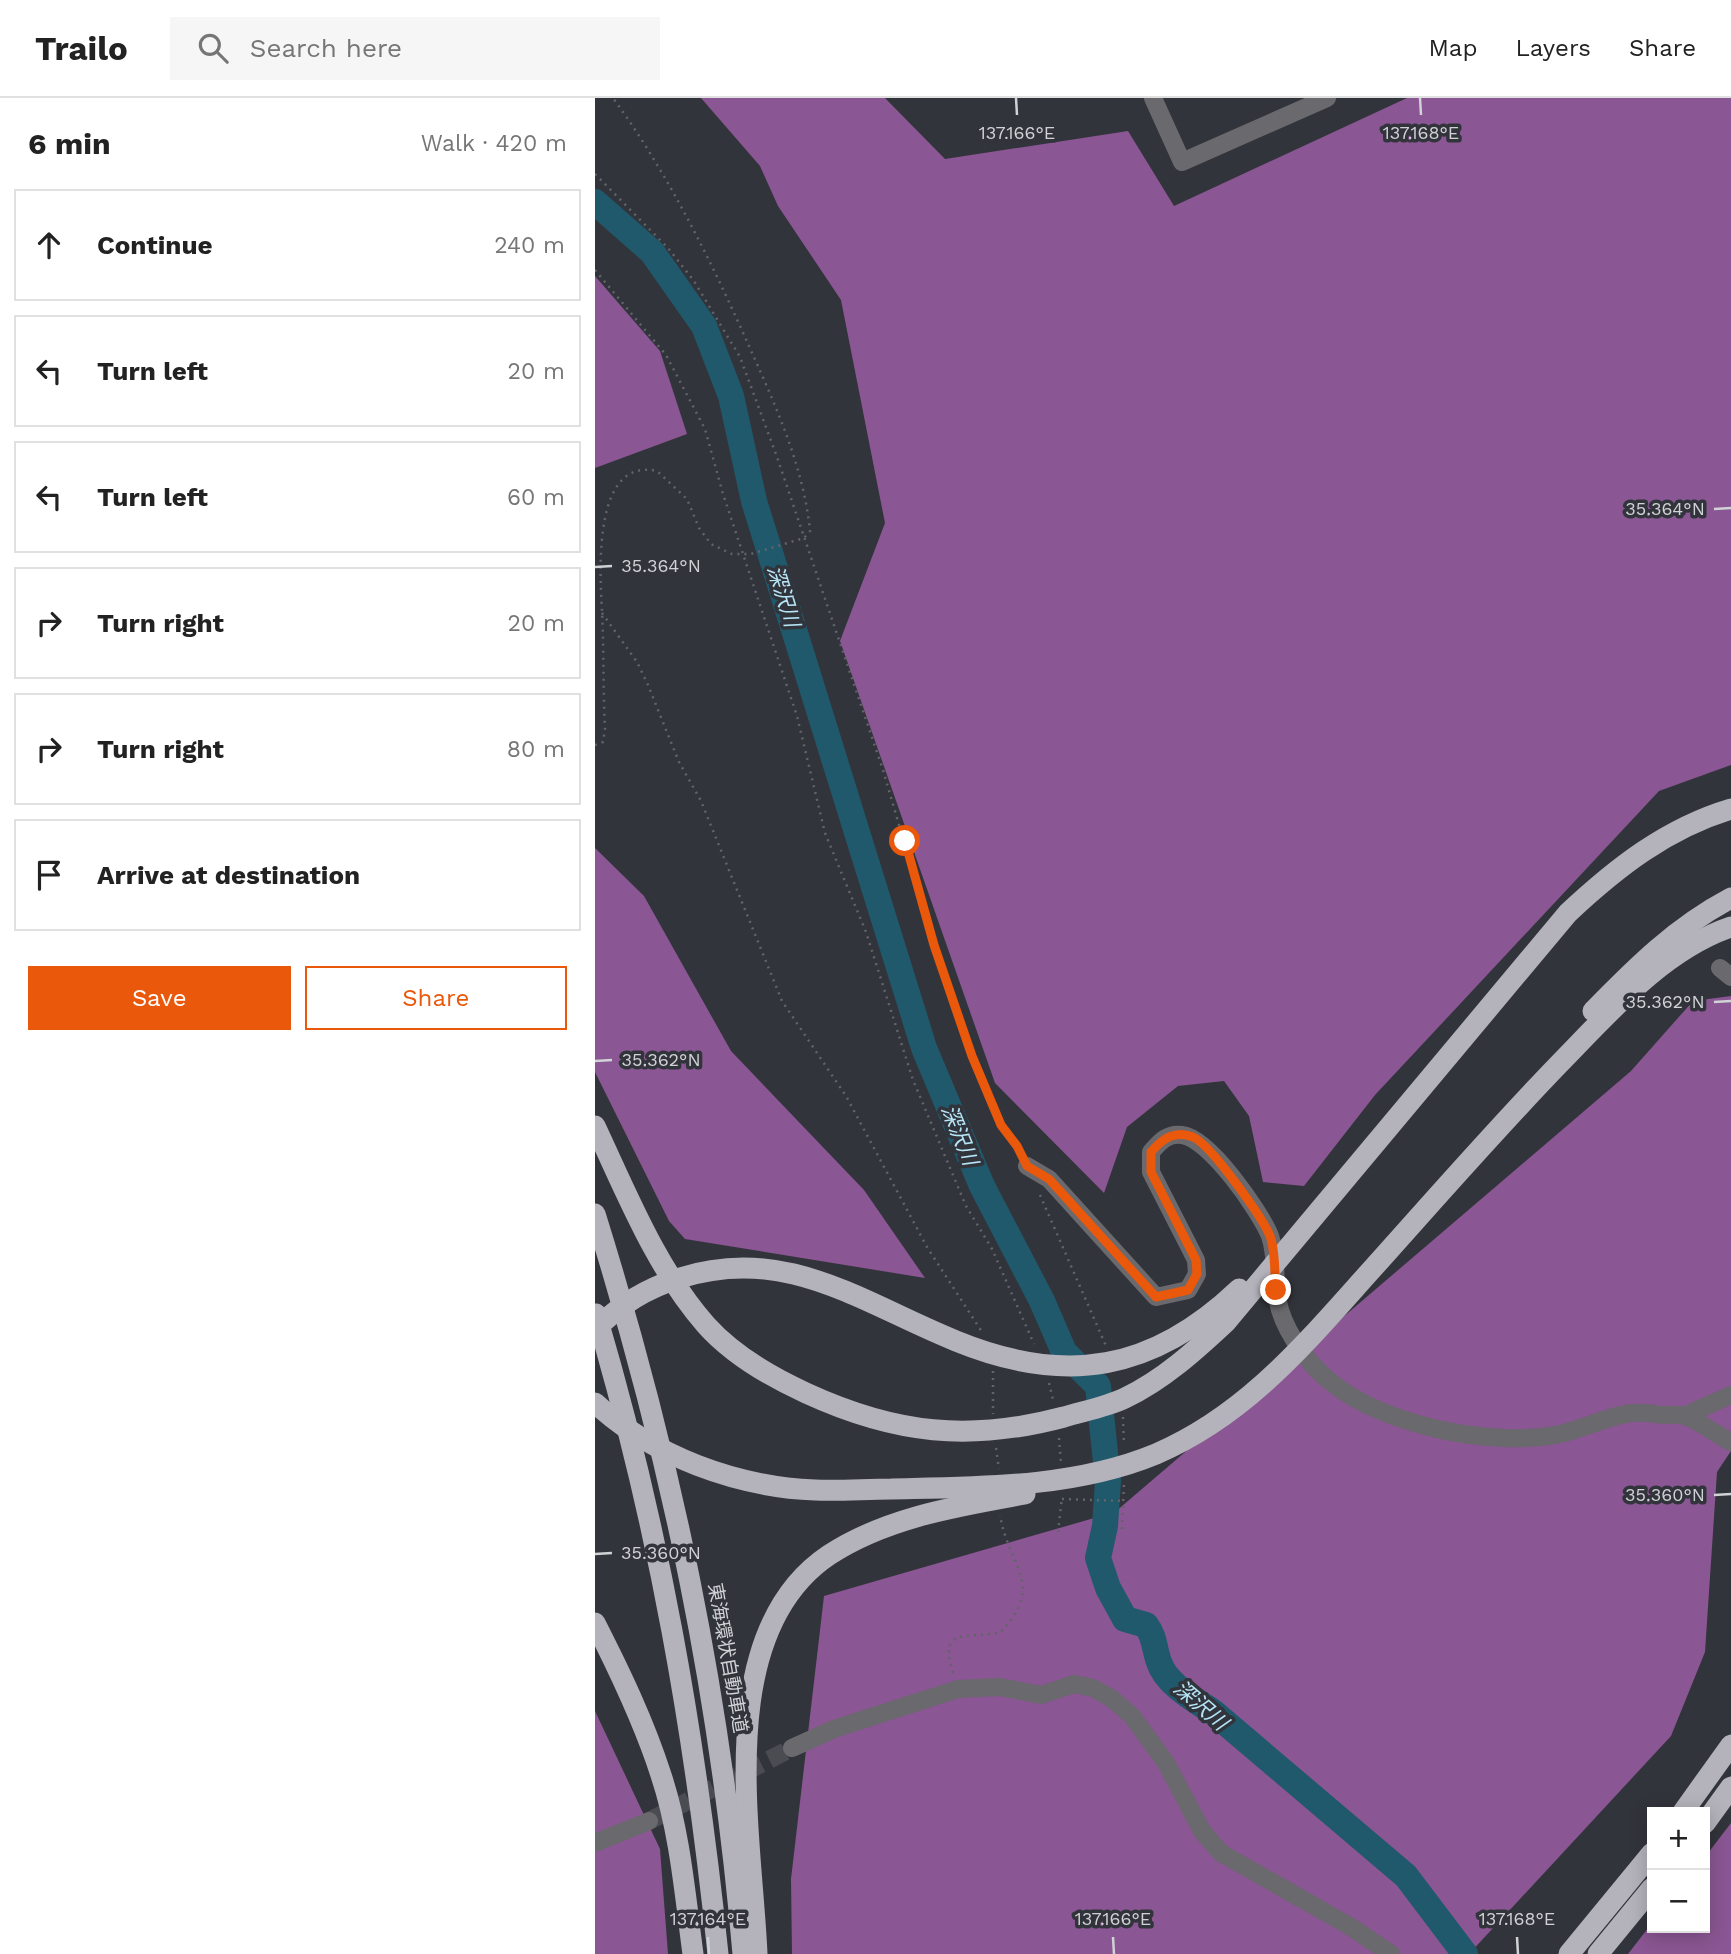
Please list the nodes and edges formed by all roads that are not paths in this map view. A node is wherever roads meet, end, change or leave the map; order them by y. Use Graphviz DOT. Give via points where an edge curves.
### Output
graph roads {
  1 [pos="1153,98"];
  2 [pos="1327,98"];
  3 [pos="1731,809"];
  4 [pos="1731,898"];
  5 [pos="1731,927"];
  6 [pos="595,1126"];
  7 [pos="1027,1166"];
  8 [pos="1429,1206"];
  9 [pos="595,1215"];
  10 [pos="1298,1232"];
  11 [pos="595,1309"];
  12 [pos="595,1330"];
  13 [pos="1731,1395"];
  14 [pos="595,1403"];
  15 [pos="1684,1416"];
  16 [pos="1731,1442"];
  17 [pos="1120,1470"];
  18 [pos="595,1623"];
  19 [pos="1731,1732"];
  20 [pos="1731,1745"];
  21 [pos="792,1748"];
  22 [pos="1708,1778"];
  23 [pos="1730,1789"];
  24 [pos="1687,1807"];
  25 [pos="1710,1816"];
  26 [pos="649,1821"];
  27 [pos="595,1843"];
  28 [pos="1647,1870"];
  29 [pos="1642,1890"];
  30 [pos="694,1954"];
  31 [pos="718,1954"];
  32 [pos="743,1954"];
  33 [pos="757,1954"];
  34 [pos="1391,1954"];
  35 [pos="1569,1954"];
  36 [pos="1598,1954"];
  1 -- 2 [label="street" via="1182,162"];
  3 -- 10 [label="highway" via="1671,833 1613,870 1568,913"];
  4 -- 8 [label="highway" via="1664,940 1631,972 1575,1030"];
  5 -- 8 [label="highway" via="1681,952 1641,985 1527,1097"];
  6 -- 10 [label="highway" via="646,1234 708,1326 763,1371 790,1386 876,1421 913,1429 963,1433 1024,1428 1125,1398 1190,1355 1226,1322"];
  7 -- 15 [label="street" via="1049,1179 1156,1297 1188,1290 1197,1274 1196,1260 1151,1172 1151,1152 1164,1138 1179,1134 1196,1138 1261,1217 1271,1239 1280,1310 1289,1332 1332,1383 1402,1418 1515,1439 1560,1434 1632,1413"];
  8 -- 17 [label="highway" via="1270,1381 1228,1415"];
  9 -- 32 [label="highway, 東海環状自動車道" via="679,1523 716,1713"];
  10 -- 12 [label="highway" via="1204,1321 1141,1354 1106,1363 1042,1364 989,1353 861,1297 795,1273 763,1268 694,1273 661,1283 611,1314"];
  11 -- 31 [label="highway" via="648,1504 682,1675"];
  13 -- 15 [label="street"];
  14 -- 17 [label="highway" via="640,1436 697,1465 728,1476 814,1490 1029,1483"];
  15 -- 16 [label="street"];
  17 -- 33 [label="highway" via="893,1524 828,1556 801,1582 776,1616 759,1653 749,1699 746,1741"];
  18 -- 30 [label="highway" via="629,1689 662,1776 682,1867"];
  19 -- 22 [label="highway"];
  20 -- 22 [label="highway"];
  21 -- 34 [label="street" via="834,1729 958,1689 1000,1687 1041,1695 1073,1684 1093,1688 1132,1716 1166,1763 1202,1831 1221,1853"];
  22 -- 24 [label="highway"];
  23 -- 25 [label="highway"];
  26 -- 27 [label="street"];
  28 -- 29 [label="highway"];
  29 -- 35 [label="highway"];
  29 -- 36 [label="highway"];
}
